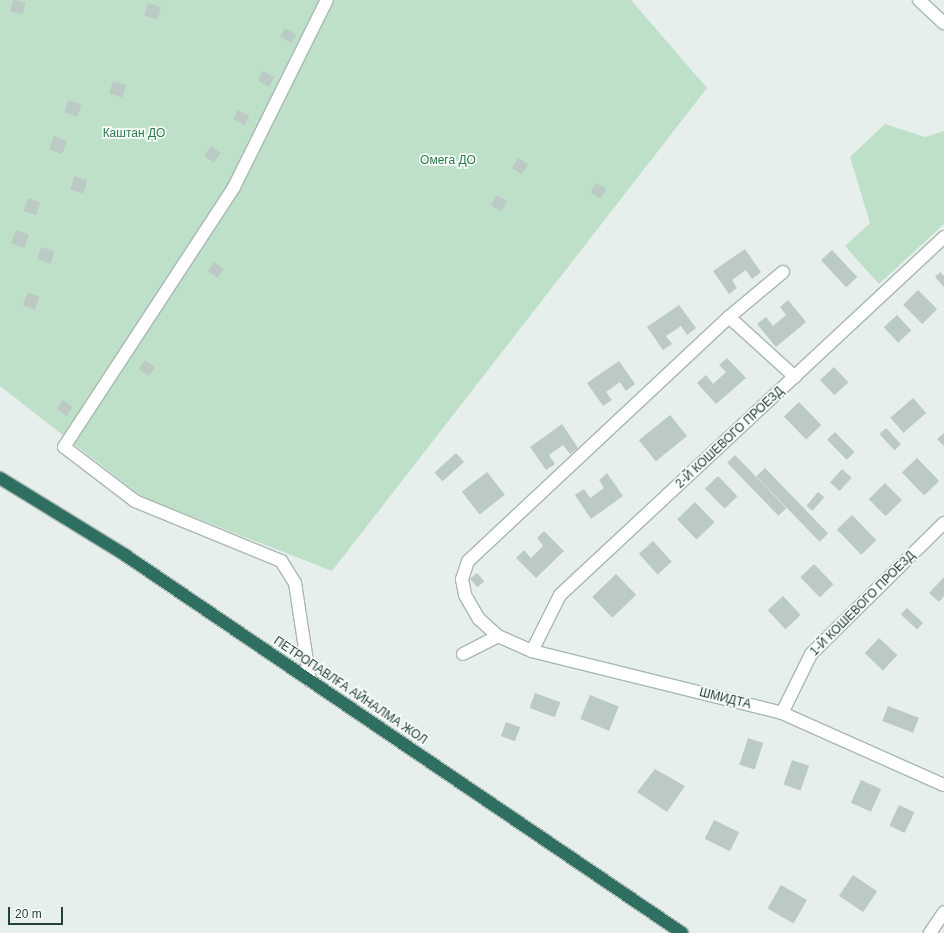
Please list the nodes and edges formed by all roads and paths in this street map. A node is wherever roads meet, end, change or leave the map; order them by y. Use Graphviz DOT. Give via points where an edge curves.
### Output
graph roads {
  1 [pos="326,0"];
  2 [pos="919,0"];
  3 [pos="944,24"];
  4 [pos="944,237"];
  5 [pos="783,272"];
  6 [pos="729,317"];
  7 [pos="795,377"];
  8 [pos="0,478"];
  9 [pos="944,523"];
  10 [pos="498,636"];
  11 [pos="532,651"];
  12 [pos="463,654"];
  13 [pos="310,681"];
  14 [pos="782,712"];
  15 [pos="944,785"];
  16 [pos="944,912"];
  17 [pos="682,933"];
  18 [pos="930,933"];
  1 -- 13 [label="street" via="234,187 64,447 135,501 281,561 295,583"];
  2 -- 3 [label="street"];
  4 -- 7 [label="street, 2-Й КОШЕВОГО ПРОЕЗД"];
  5 -- 6 [label="street, ШМИДТА"];
  6 -- 7 [label="street"];
  6 -- 10 [label="street, ШМИДТА" via="468,561 462,579 465,595 479,619"];
  7 -- 11 [label="street, 2-Й КОШЕВОГО ПРОЕЗД" via="560,595"];
  8 -- 13 [label="highway, ПЕТРОПАВЛҒА АЙНАЛМА ЖОЛ" via="125,555"];
  9 -- 14 [label="street, 1-Й КОШЕВОГО ПРОЕЗД" via="811,654"];
  10 -- 11 [label="street, ШМИДТА"];
  10 -- 12 [label="street"];
  11 -- 14 [label="street, ШМИДТА"];
  13 -- 17 [label="highway, ПЕТРОПАВЛҒА АЙНАЛМА ЖОЛ"];
  14 -- 15 [label="street, ШМИДТА"];
  16 -- 18 [label="street"];
}
